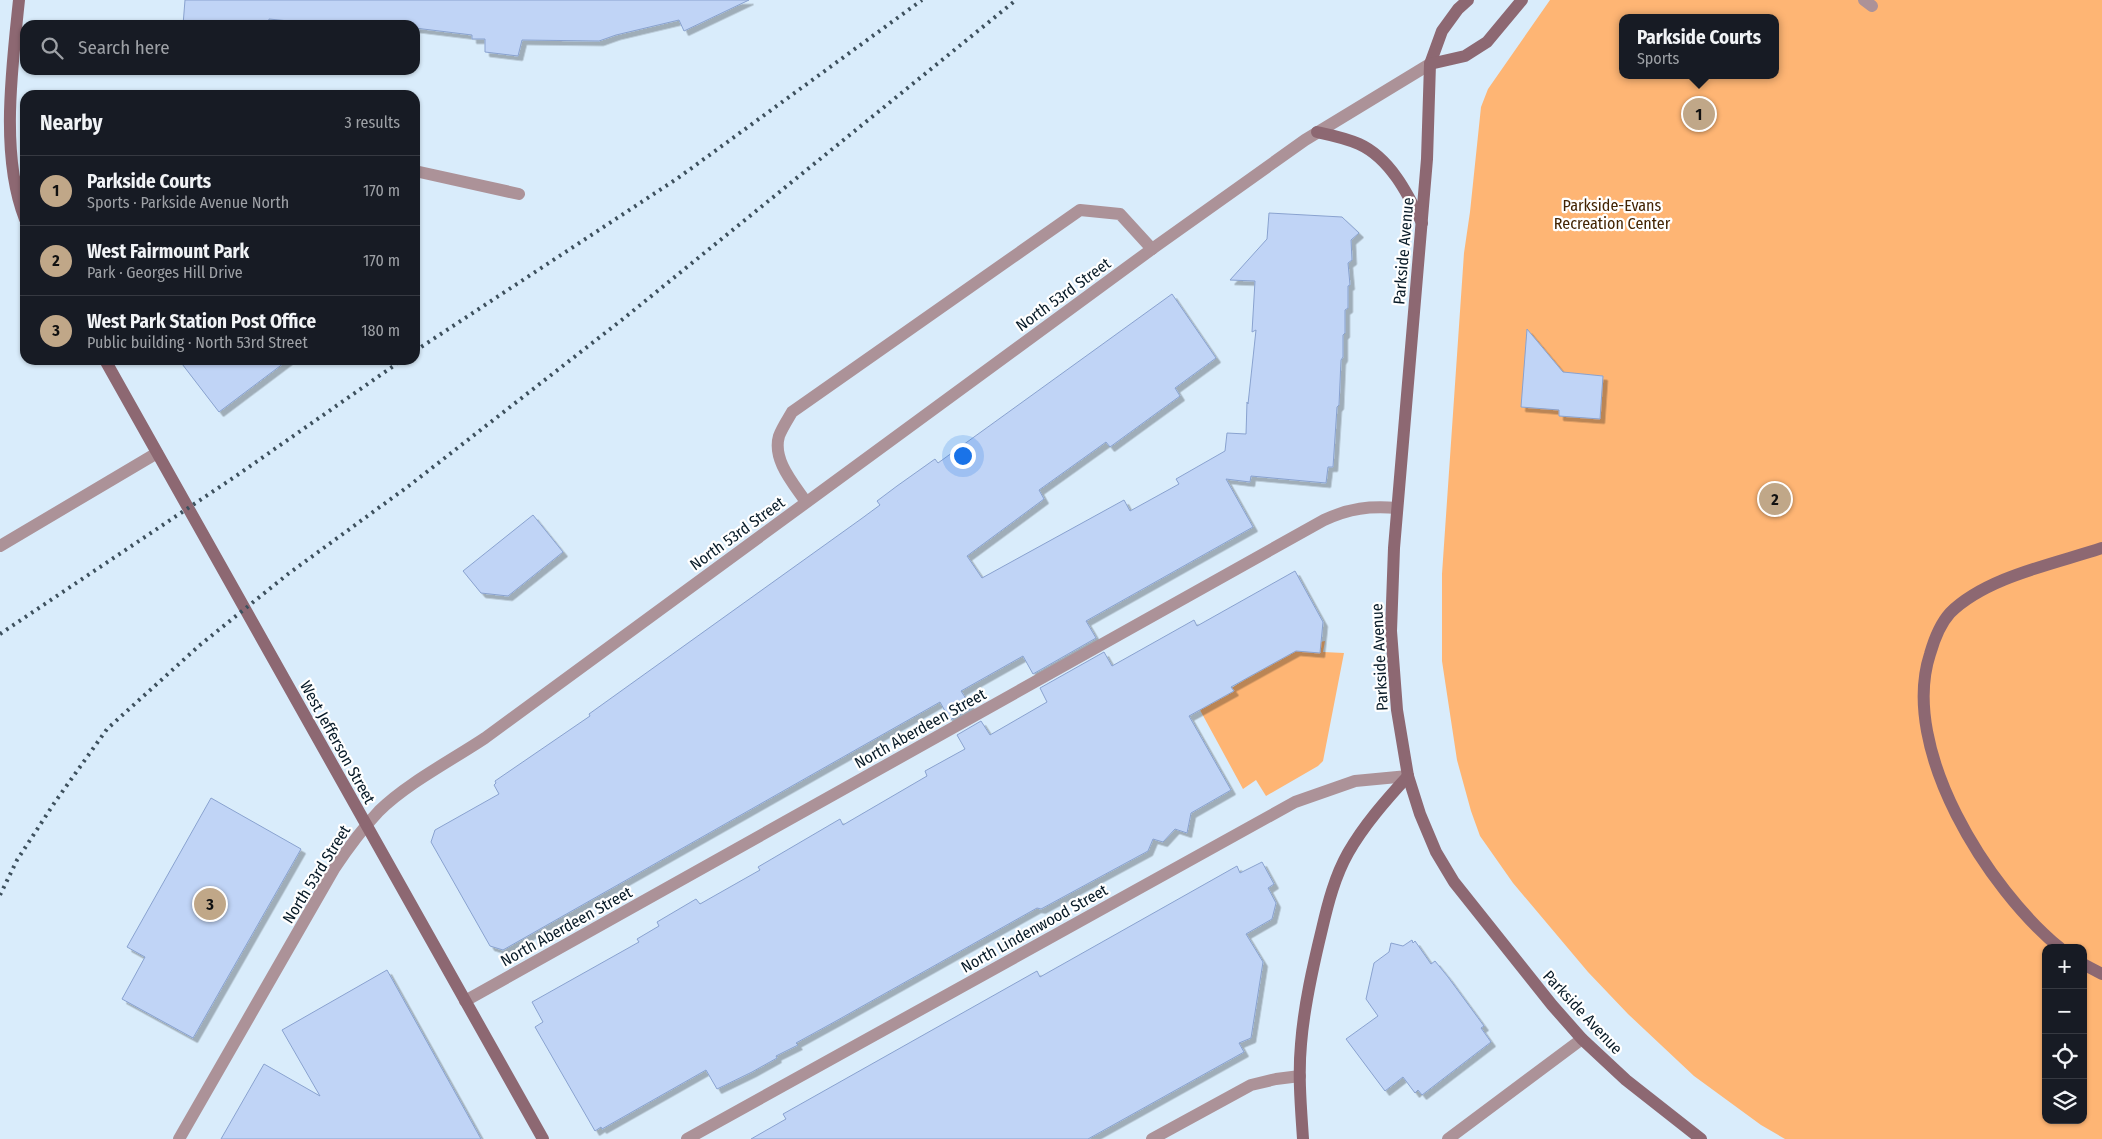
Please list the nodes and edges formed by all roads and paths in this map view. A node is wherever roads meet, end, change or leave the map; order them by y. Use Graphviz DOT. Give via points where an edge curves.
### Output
graph roads {
  1 [pos="19,0"];
  2 [pos="1468,0"];
  3 [pos="1522,0"];
  4 [pos="1430,64"];
  5 [pos="1317,132"];
  6 [pos="420,172"];
  7 [pos="519,194"];
  8 [pos="20,206"];
  9 [pos="1422,223"];
  10 [pos="1152,250"];
  11 [pos="107,365"];
  12 [pos="157,453"];
  13 [pos="806,502"];
  14 [pos="1397,508"];
  15 [pos="0,546"];
  16 [pos="2102,548"];
  17 [pos="1408,776"];
  18 [pos="366,825"];
  19 [pos="2055,944"];
  20 [pos="2087,966"];
  21 [pos="2102,974"];
  22 [pos="465,1001"];
  23 [pos="1582,1039"];
  24 [pos="1300,1076"];
  25 [pos="179,1139"];
  26 [pos="543,1139"];
  27 [pos="687,1139"];
  28 [pos="1152,1139"];
  29 [pos="1303,1139"];
  30 [pos="1448,1139"];
  31 [pos="1701,1139"];
  1 -- 8 [label="street" via="6,140 8,169"];
  2 -- 4 [label="street, Parkside Avenue" via="1442,31"];
  3 -- 4 [label="street" via="1487,42 1465,56"];
  4 -- 5 [label="street, North 53rd Street"];
  4 -- 9 [label="street, Parkside Avenue"];
  5 -- 9 [label="street" via="1360,145 1374,154 1394,175"];
  5 -- 10 [label="street, North 53rd Street"];
  6 -- 7 [label="street"];
  9 -- 14 [label="street, Parkside Avenue"];
  10 -- 13 [label="street, North 53rd Street"];
  10 -- 13 [label="street" via="1120,214 1080,210 792,412 779,436 778,451 785,470"];
  11 -- 12 [label="street, West Jefferson Street"];
  12 -- 15 [label="street"];
  12 -- 18 [label="street, West Jefferson Street"];
  13 -- 18 [label="street, North 53rd Street" via="484,738 397,796"];
  14 -- 17 [label="street, Parkside Avenue" via="1391,631 1397,710"];
  14 -- 22 [label="street, North Aberdeen Street" via="1373,506 1354,509 1324,520"];
  16 -- 19 [label="street" via="1998,582 1971,596 1949,615 1934,641 1925,668 1922,696 1927,733 1939,775 1958,818 1986,866 2014,903"];
  17 -- 23 [label="street, Parkside Avenue" via="1436,852 1454,882"];
  17 -- 24 [label="street" via="1365,828 1348,853 1336,880 1312,971 1301,1044"];
  17 -- 27 [label="street, North Lindenwood Street" via="1355,781 1295,802"];
  18 -- 22 [label="street, West Jefferson Street"];
  18 -- 25 [label="street, North 53rd Street" via="334,869"];
  20 -- 21 [label="street"];
  22 -- 26 [label="street, West Jefferson Street"];
  23 -- 30 [label="street"];
  23 -- 31 [label="street, Parkside Avenue" via="1626,1080"];
  24 -- 28 [label="street" via="1251,1085"];
  24 -- 29 [label="street"];
}
